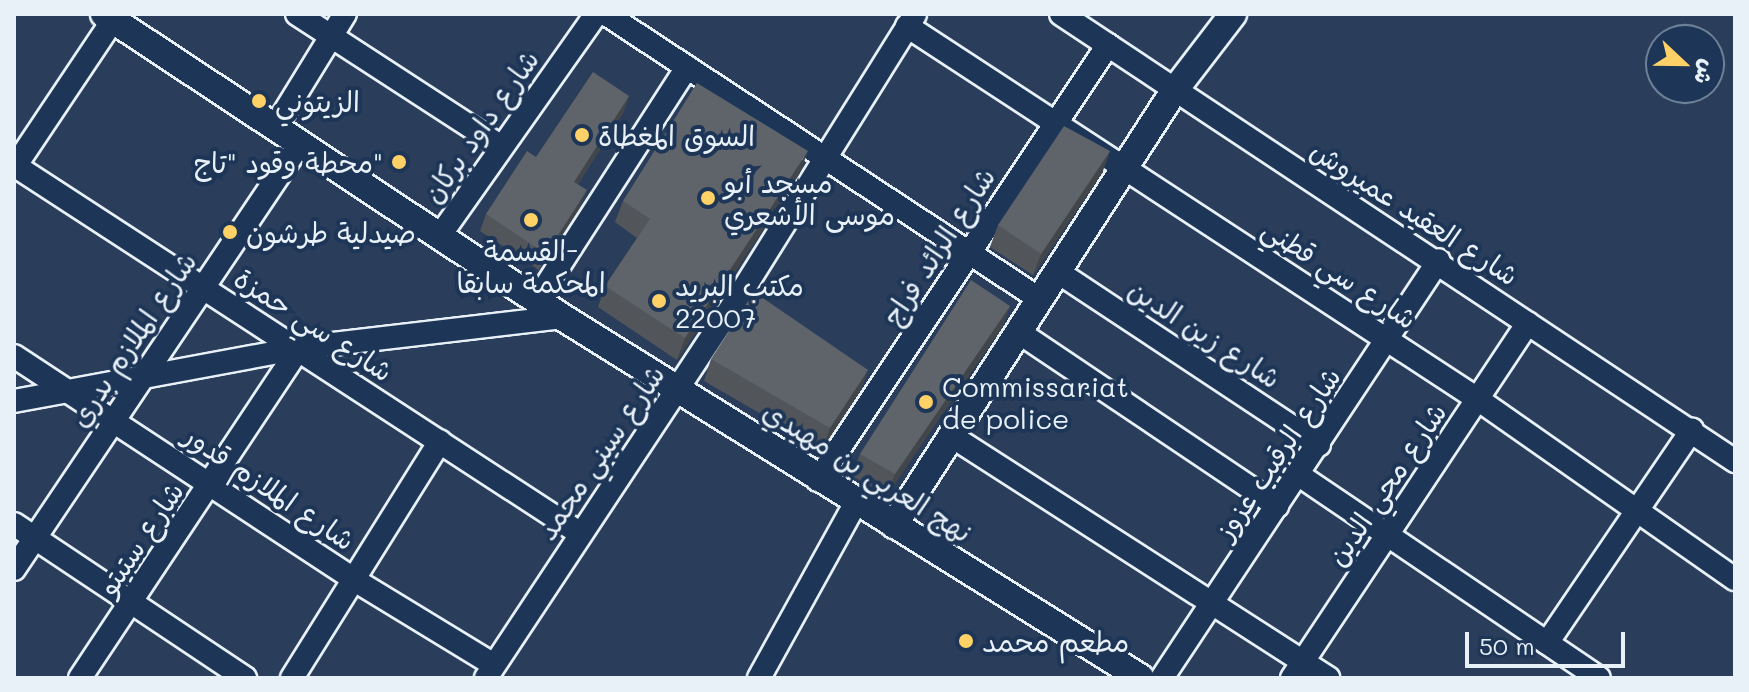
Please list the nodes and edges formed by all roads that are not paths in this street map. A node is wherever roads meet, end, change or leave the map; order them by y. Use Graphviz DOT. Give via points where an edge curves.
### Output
graph roads {
  1 [pos="297,14"];
  2 [pos="345,14"];
  3 [pos="596,14"];
  4 [pos="606,14"];
  5 [pos="1061,14"];
  6 [pos="1233,14"];
  7 [pos="112,16"];
  8 [pos="911,20"];
  9 [pos="331,36"];
  10 [pos="1108,45"];
  11 [pos="687,67"];
  12 [pos="1174,91"];
  13 [pos="1054,124"];
  14 [pos="276,126"];
  15 [pos="301,142"];
  16 [pos="502,147"];
  17 [pos="827,158"];
  18 [pos="15,166"];
  19 [pos="1123,168"];
  20 [pos="441,234"];
  21 [pos="968,255"];
  22 [pos="1439,260"];
  23 [pos="1058,272"];
  24 [pos="203,288"];
  25 [pos="741,293"];
  26 [pos="537,300"];
  27 [pos="1041,300"];
  28 [pos="766,311"];
  29 [pos="562,317"];
  30 [pos="1528,323"];
  31 [pos="1020,333"];
  32 [pos="1388,340"];
  33 [pos="299,348"];
  34 [pos="14,356"];
  35 [pos="855,371"];
  36 [pos="146,373"];
  37 [pos="67,388"];
  38 [pos="880,388"];
  39 [pos="679,389"];
  40 [pos="1479,400"];
  41 [pos="14,401"];
  42 [pos="114,419"];
  43 [pos="1692,430"];
  44 [pos="953,437"];
  45 [pos="440,441"];
  46 [pos="1319,445"];
  47 [pos="1735,461"];
  48 [pos="1299,475"];
  49 [pos="818,480"];
  50 [pos="212,485"];
  51 [pos="855,504"];
  52 [pos="1277,506"];
  53 [pos="1639,512"];
  54 [pos="14,524"];
  55 [pos="894,525"];
  56 [pos="581,534"];
  57 [pos="1388,535"];
  58 [pos="35,538"];
  59 [pos="14,569"];
  60 [pos="353,579"];
  61 [pos="1735,579"];
  62 [pos="132,603"];
  63 [pos="1214,603"];
  64 [pos="1547,643"];
  65 [pos="1298,670"];
  66 [pos="490,672"];
  67 [pos="80,678"];
  68 [pos="245,678"];
  69 [pos="292,678"];
  70 [pos="759,678"];
  71 [pos="1141,678"];
  72 [pos="1162,678"];
  73 [pos="1328,678"];
  74 [pos="1599,678"];
  1 -- 9 [label="street"];
  2 -- 9 [label="street"];
  3 -- 16 [label="street, شارع داود بركان"];
  4 -- 11 [label="street"];
  5 -- 10 [label="street, شارع العقيد عميروش"];
  6 -- 12 [label="main road"];
  7 -- 14 [label="main road, نهج العربي بن مهيدي"];
  7 -- 18 [label="street"];
  8 -- 13 [label="street, شارع سي قطني"];
  8 -- 17 [label="street, شارع سيني محمد"];
  9 -- 14 [label="street"];
  9 -- 16 [label="street"];
  10 -- 12 [label="street, شارع العقيد عميروش"];
  10 -- 13 [label="street, شارع الرائد فراج"];
  11 -- 17 [label="street"];
  11 -- 26 [label="street"];
  12 -- 19 [label="main road"];
  12 -- 22 [label="street, شارع العقيد عميروش"];
  13 -- 19 [label="street, شارع سي قطني"];
  13 -- 21 [label="street, شارع الرائد فراج"];
  14 -- 15 [label="main road, نهج العربي بن مهيدي"];
  15 -- 20 [label="main road, نهج العربي بن مهيدي"];
  15 -- 24 [label="street, شارع الملازم بدري"];
  16 -- 20 [label="street, شارع داود بركان"];
  17 -- 21 [label="street"];
  17 -- 25 [label="street, شارع سيني محمد"];
  18 -- 24 [label="street, شارع سي حمزة"];
  19 -- 23 [label="main road"];
  19 -- 32 [label="street, شارع سي قطني"];
  20 -- 26 [label="main road, نهج العربي بن مهيدي"];
  21 -- 27 [label="street"];
  21 -- 38 [label="street, شارع الرائد فراج"];
  22 -- 30 [label="street, شارع العقيد عميروش"];
  22 -- 32 [label="street, شارع الرقيب عزوز"];
  23 -- 27 [label="main road"];
  23 -- 46 [label="street, شارع زين الدين"];
  24 -- 33 [label="street, شارع سي حمزة"];
  24 -- 36 [label="street, شارع الملازم بدري"];
  25 -- 28 [label="street"];
  25 -- 39 [label="street, شارع سيني محمد"];
  26 -- 29 [label="main road, نهج العربي بن مهيدي"];
  27 -- 31 [label="main road"];
  29 -- 33 [label="street"];
  29 -- 39 [label="main road, نهج العربي بن مهيدي"];
  30 -- 40 [label="street, شارع محي الدين"];
  30 -- 43 [label="street, شارع العقيد عميروش"];
  31 -- 44 [label="main road"];
  31 -- 52 [label="street"];
  32 -- 40 [label="street, شارع سي قطني"];
  32 -- 46 [label="street, شارع الرقيب عزوز"];
  33 -- 36 [label="street"];
  33 -- 45 [label="street, شارع سي حمزة"];
  33 -- 50 [label="street, شارع ستيتو"];
  34 -- 37 [label="street, شارع الملازم قدور"];
  35 -- 38 [label="street"];
  36 -- 37 [label="street"];
  36 -- 42 [label="street, شارع الملازم بدري"];
  37 -- 41 [label="street"];
  37 -- 42 [label="street, شارع الملازم قدور"];
  38 -- 49 [label="street, شارع الرائد فراج"];
  39 -- 49 [label="main road, نهج العربي بن مهيدي"];
  39 -- 56 [label="street, شارع سيني محمد"];
  40 -- 53 [label="street, شارع سي قطني"];
  40 -- 57 [label="street, شارع محي الدين"];
  42 -- 50 [label="street, شارع الملازم قدور"];
  42 -- 58 [label="street, شارع الملازم بدري"];
  43 -- 47 [label="street, شارع العقيد عميروش"];
  43 -- 53 [label="street"];
  44 -- 55 [label="main road"];
  44 -- 63 [label="street"];
  45 -- 56 [label="street, شارع سي حمزة"];
  45 -- 60 [label="street"];
  46 -- 48 [label="street, شارع الرقيب عزوز"];
  48 -- 52 [label="street, شارع الرقيب عزوز"];
  48 -- 57 [label="street"];
  49 -- 51 [label="main road, نهج العربي بن مهيدي"];
  50 -- 60 [label="street, شارع الملازم قدور"];
  50 -- 62 [label="street, شارع ستيتو"];
  51 -- 55 [label="main road, نهج العربي بن مهيدي"];
  51 -- 70 [label="street"];
  52 -- 63 [label="street, شارع الرقيب عزوز"];
  53 -- 61 [label="street, شارع سي قطني"];
  53 -- 64 [label="street"];
  54 -- 58 [label="street"];
  55 -- 71 [label="main road, نهج العربي بن مهيدي"];
  56 -- 66 [label="street, شارع سيني محمد"];
  57 -- 64 [label="street"];
  57 -- 65 [label="street, شارع محي الدين"];
  58 -- 59 [label="street, شارع الملازم بدري"];
  58 -- 62 [label="street"];
  60 -- 66 [label="street, شارع الملازم قدور"];
  60 -- 69 [label="street"];
  62 -- 67 [label="street, شارع ستيتو"];
  62 -- 68 [label="street"];
  63 -- 65 [label="street"];
  63 -- 72 [label="street, شارع الرقيب عزوز"];
  64 -- 74 [label="street"];
  65 -- 73 [label="street"];
}
